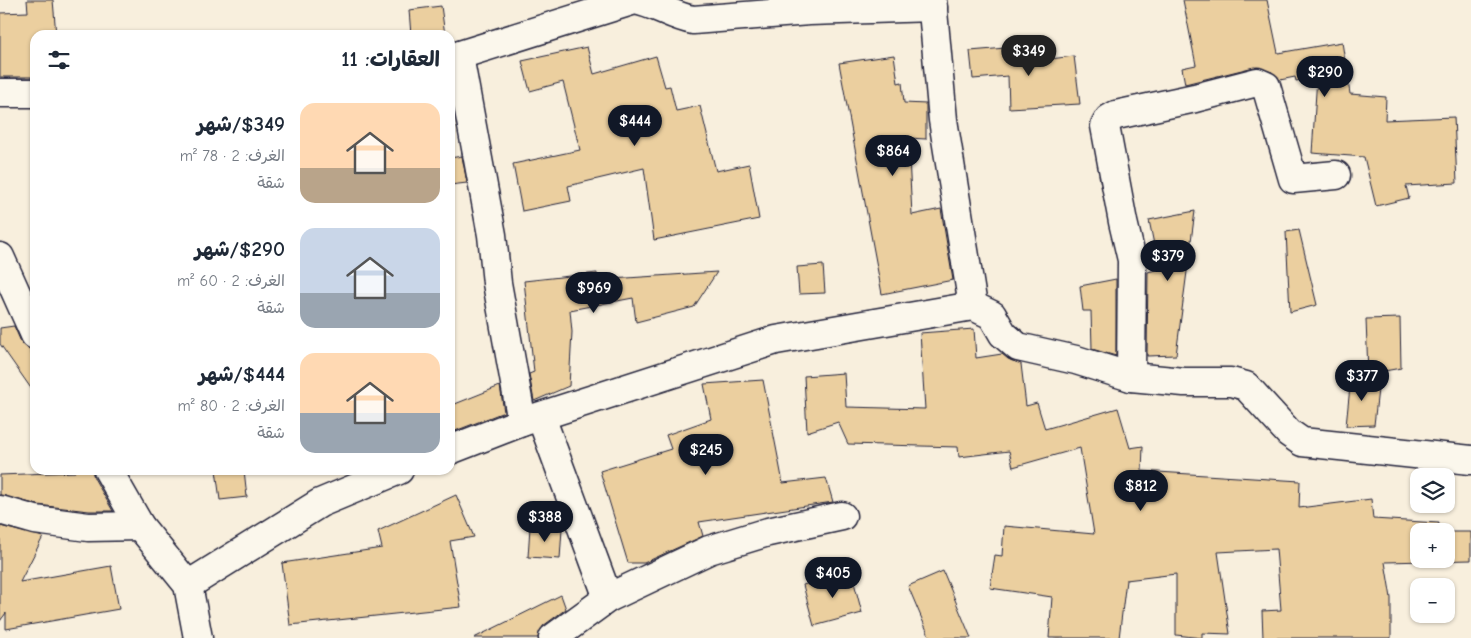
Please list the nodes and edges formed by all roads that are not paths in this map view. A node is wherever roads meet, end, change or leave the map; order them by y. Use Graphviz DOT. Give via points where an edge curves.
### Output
graph roads {
  1 [pos="635,0"];
  2 [pos="933,4"];
  3 [pos="455,57"];
  4 [pos="455,62"];
  5 [pos="0,93"];
  6 [pos="30,93"];
  7 [pos="1336,175"];
  8 [pos="0,257"];
  9 [pos="973,306"];
  10 [pos="30,324"];
  11 [pos="1131,377"];
  12 [pos="532,420"];
  13 [pos="455,448"];
  14 [pos="1471,460"];
  15 [pos="111,475"];
  16 [pos="387,475"];
  17 [pos="0,510"];
  18 [pos="842,516"];
  19 [pos="140,526"];
  20 [pos="188,585"];
  21 [pos="608,598"];
  22 [pos="581,628"];
  23 [pos="198,638"];
  24 [pos="553,638"];
  1 -- 2 [label="street" via="653,3 693,20"];
  1 -- 3 [label="street"];
  2 -- 9 [label="street" via="944,120"];
  4 -- 12 [label="street" via="492,235 497,283"];
  5 -- 6 [label="street"];
  7 -- 11 [label="street" via="1293,179 1266,86 1262,83 1109,119 1105,126 1132,260"];
  8 -- 10 [label="street"];
  9 -- 11 [label="street" via="992,315 1003,334 1018,347"];
  9 -- 12 [label="street" via="776,340"];
  11 -- 14 [label="street" via="1231,382 1246,386 1289,433 1302,442"];
  12 -- 13 [label="street"];
  12 -- 21 [label="street"];
  15 -- 19 [label="street"];
  16 -- 20 [label="street" via="320,504"];
  17 -- 19 [label="street" via="35,520 88,527"];
  18 -- 21 [label="street" via="768,532 709,550"];
  19 -- 20 [label="street"];
  20 -- 23 [label="street"];
  21 -- 22 [label="street"];
  22 -- 24 [label="street"];
}
